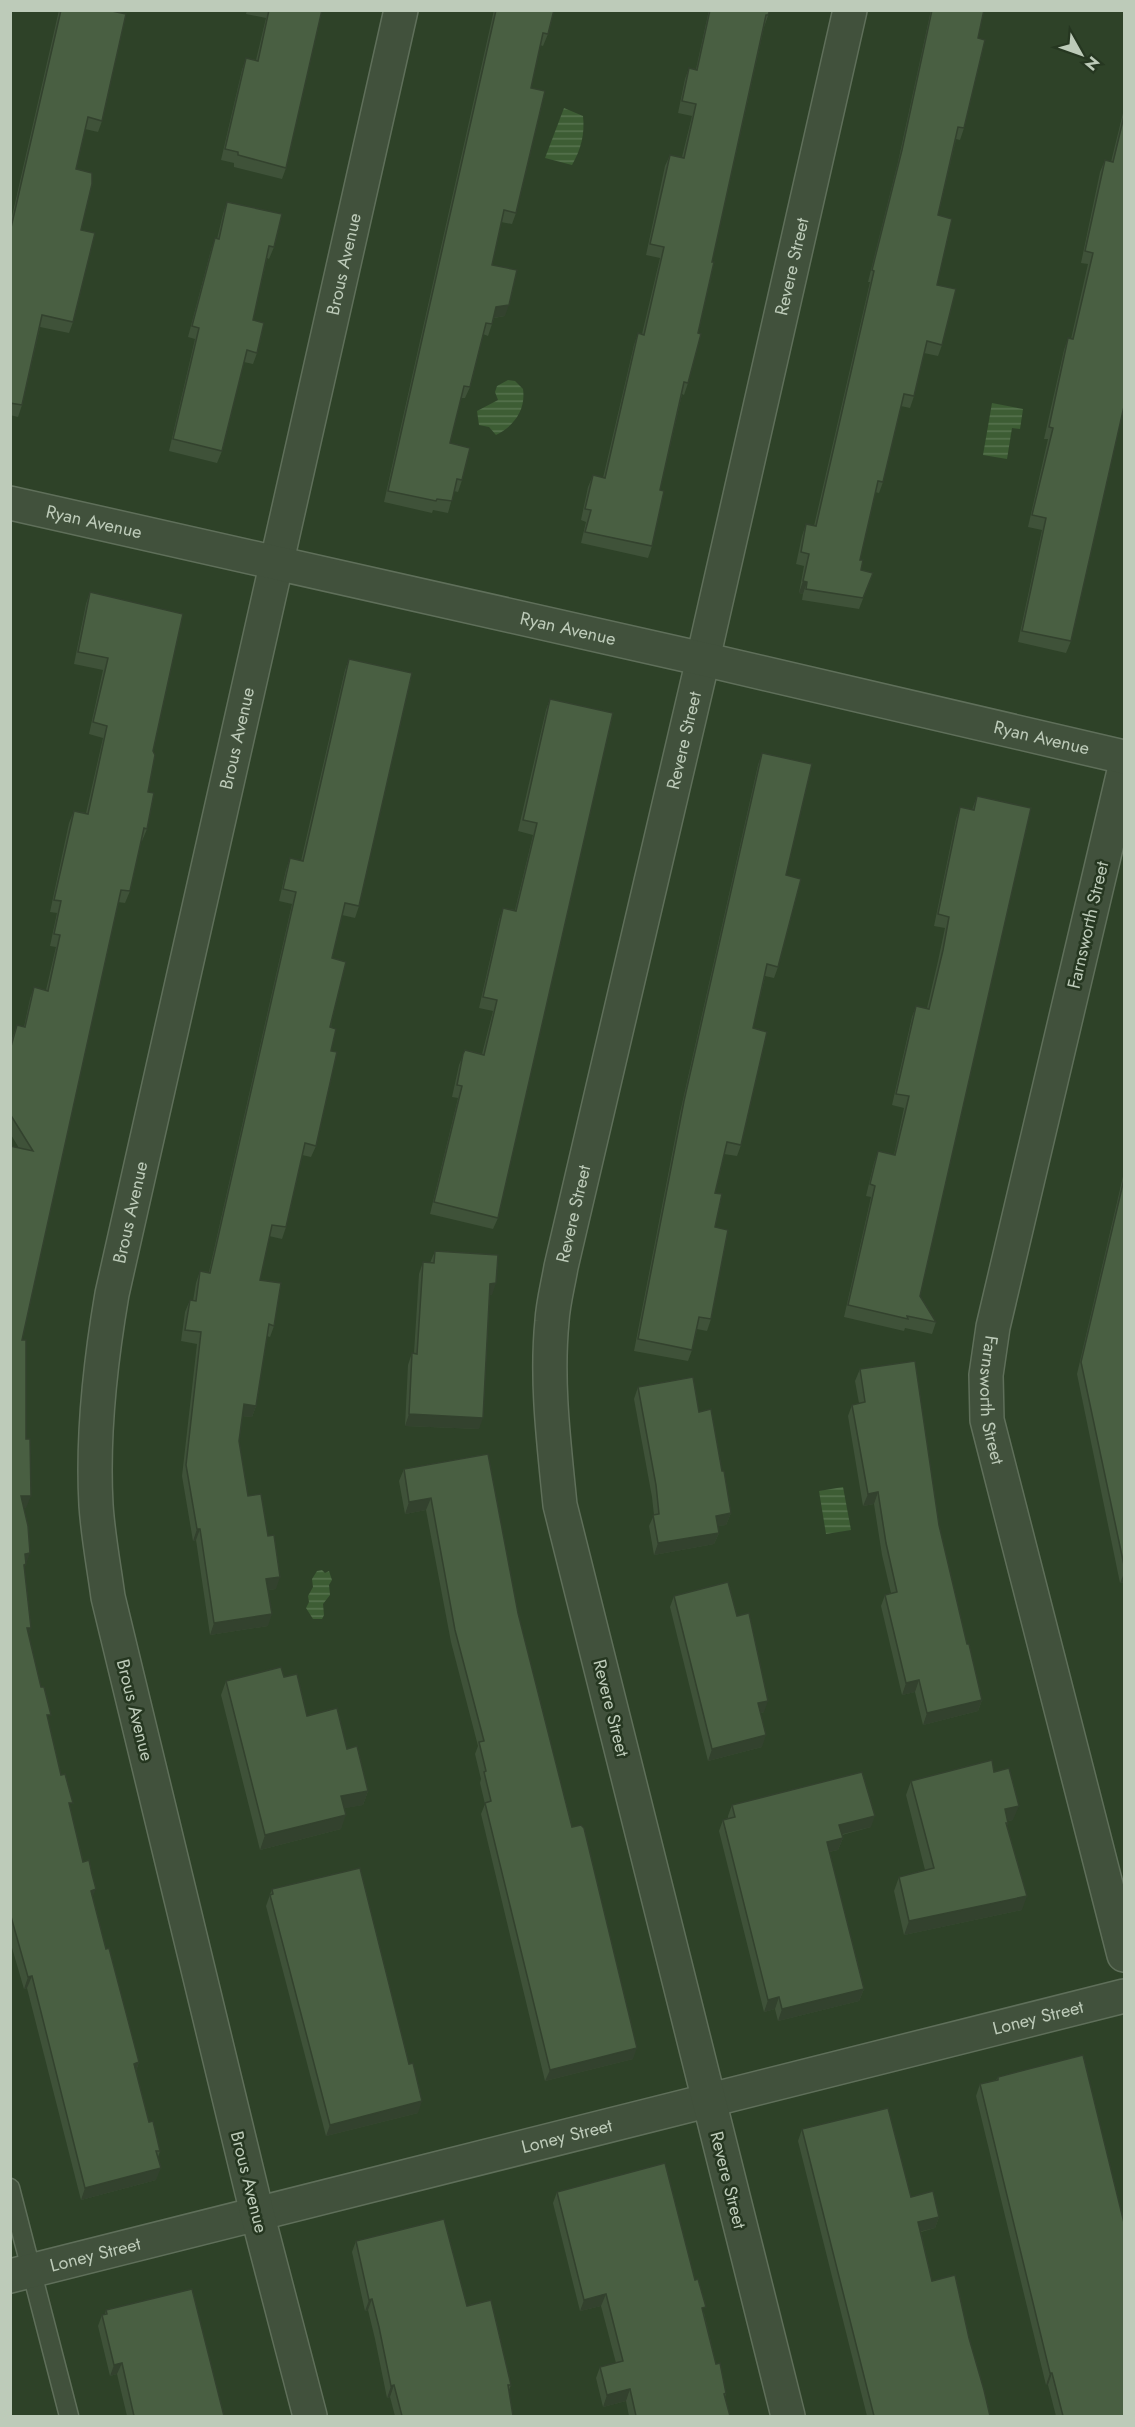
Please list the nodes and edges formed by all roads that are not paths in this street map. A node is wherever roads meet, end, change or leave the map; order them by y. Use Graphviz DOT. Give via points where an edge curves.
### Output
graph roads {
  1 [pos="401,10"];
  2 [pos="850,10"];
  3 [pos="10,503"];
  4 [pos="275,563"];
  5 [pos="703,659"];
  6 [pos="1125,757"];
  7 [pos="1125,771"];
  8 [pos="1125,1955"];
  9 [pos="1125,1996"];
  10 [pos="708,2099"];
  11 [pos="10,2188"];
  12 [pos="257,2213"];
  13 [pos="21,2273"];
  14 [pos="69,2416"];
  15 [pos="310,2416"];
  16 [pos="788,2416"];
  1 -- 4 [label="street, Brous Avenue"];
  2 -- 5 [label="street, Revere Street"];
  3 -- 4 [label="street, Ryan Avenue"];
  4 -- 5 [label="street, Ryan Avenue"];
  4 -- 12 [label="street, Brous Avenue" via="112,1294 96,1420 96,1506 108,1597"];
  5 -- 6 [label="street, Ryan Avenue"];
  5 -- 10 [label="street, Revere Street" via="561,1267 550,1360 560,1505"];
  7 -- 8 [label="street, Farnsworth Street" via="993,1327 986,1375 987,1420"];
  9 -- 10 [label="street, Loney Street"];
  10 -- 12 [label="street, Loney Street"];
  10 -- 16 [label="street, Revere Street"];
  11 -- 13 [label="lane"];
  12 -- 13 [label="street, Loney Street"];
  12 -- 15 [label="street, Brous Avenue"];
  13 -- 14 [label="lane"];
}
